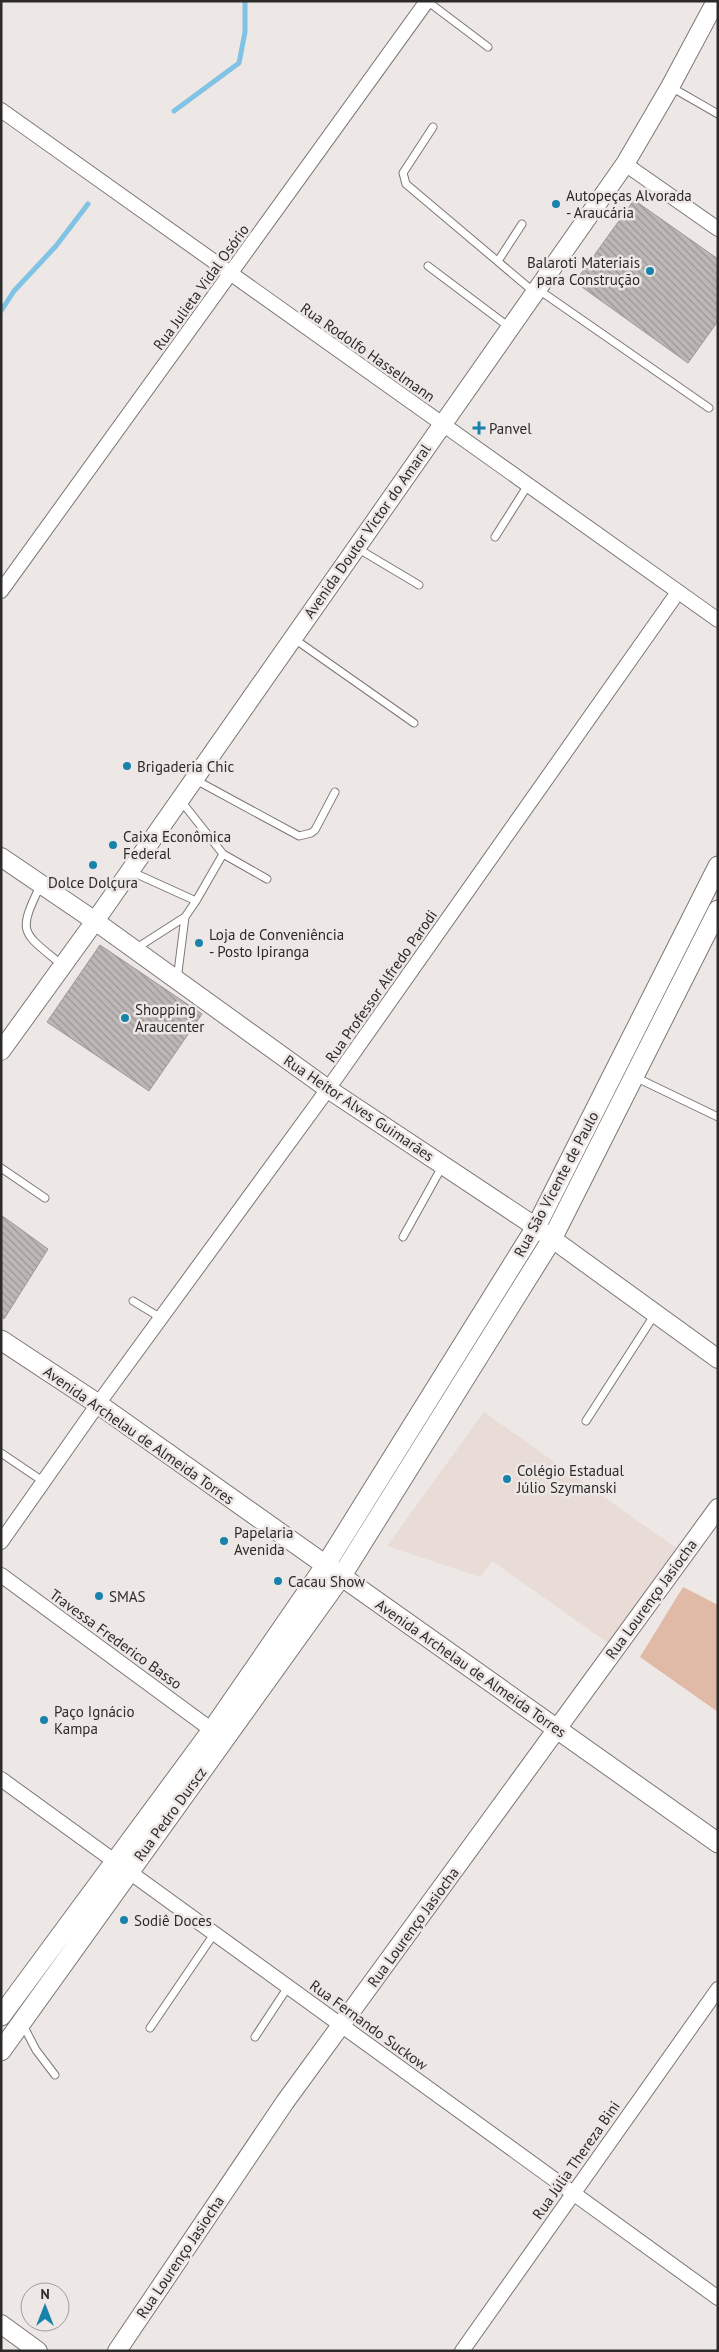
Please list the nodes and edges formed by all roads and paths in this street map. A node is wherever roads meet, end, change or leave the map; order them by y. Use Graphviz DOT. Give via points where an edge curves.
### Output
graph roads {
  1 [pos="427,1"];
  2 [pos="716,1"];
  3 [pos="488,47"];
  4 [pos="670,87"];
  5 [pos="1,110"];
  6 [pos="718,114"];
  7 [pos="433,127"];
  8 [pos="626,164"];
  9 [pos="522,224"];
  10 [pos="718,228"];
  11 [pos="498,261"];
  12 [pos="428,266"];
  13 [pos="230,275"];
  14 [pos="538,292"];
  15 [pos="511,329"];
  16 [pos="709,408"];
  17 [pos="442,424"];
  18 [pos="529,484"];
  19 [pos="495,537"];
  20 [pos="356,548"];
  21 [pos="419,585"];
  22 [pos="1,591"];
  23 [pos="678,592"];
  24 [pos="718,620"];
  25 [pos="292,638"];
  26 [pos="414,723"];
  27 [pos="194,779"];
  28 [pos="335,792"];
  29 [pos="180,799"];
  30 [pos="223,854"];
  31 [pos="1,857"];
  32 [pos="718,866"];
  33 [pos="130,870"];
  34 [pos="267,879"];
  35 [pos="41,884"];
  36 [pos="196,900"];
  37 [pos="718,910"];
  38 [pos="185,917"];
  39 [pos="95,921"];
  40 [pos="134,949"];
  41 [pos="62,966"];
  42 [pos="177,980"];
  43 [pos="1,1051"];
  44 [pos="634,1076"];
  45 [pos="328,1089"];
  46 [pos="718,1117"];
  47 [pos="443,1166"];
  48 [pos="1,1168"];
  49 [pos="44,1198"];
  50 [pos="536,1227"];
  51 [pos="403,1237"];
  52 [pos="552,1240"];
  53 [pos="133,1301"];
  54 [pos="656,1314"];
  55 [pos="161,1318"];
  56 [pos="1,1340"];
  57 [pos="718,1359"];
  58 [pos="98,1404"];
  59 [pos="586,1421"];
  60 [pos="1,1453"];
  61 [pos="44,1482"];
  62 [pos="718,1508"];
  63 [pos="1,1542"];
  64 [pos="325,1566"];
  65 [pos="1,1574"];
  66 [pos="341,1577"];
  67 [pos="557,1729"];
  68 [pos="218,1734"];
  69 [pos="1,1779"];
  70 [pos="718,1843"];
  71 [pos="121,1867"];
  72 [pos="214,1934"];
  73 [pos="288,1987"];
  74 [pos="718,1989"];
  75 [pos="1,2016"];
  76 [pos="22,2023"];
  77 [pos="342,2025"];
  78 [pos="150,2028"];
  79 [pos="255,2037"];
  80 [pos="1,2052"];
  81 [pos="55,2075"];
  82 [pos="572,2192"];
  83 [pos="718,2298"];
  84 [pos="1,2324"];
  85 [pos="38,2351"];
  86 [pos="117,2351"];
  87 [pos="462,2351"];
  1 -- 3 [label="lane"];
  1 -- 13 [label="street, Rua Julieta Vidal Osório"];
  2 -- 4 [label="street, Avenida Doutor Victor do Amaral"];
  4 -- 6 [label="lane"];
  4 -- 8 [label="street, Avenida Doutor Victor do Amaral"];
  5 -- 13 [label="street, Rua Rodolfo Hasselmann"];
  7 -- 11 [label="lane" via="403,173 403,178 406,184"];
  8 -- 10 [label="street"];
  8 -- 14 [label="street, Avenida Doutor Victor do Amaral"];
  9 -- 11 [label="lane"];
  11 -- 14 [label="lane"];
  12 -- 15 [label="lane"];
  13 -- 17 [label="street, Rua Rodolfo Hasselmann"];
  13 -- 22 [label="street, Rua Julieta Vidal Osório"];
  14 -- 15 [label="street, Avenida Doutor Victor do Amaral"];
  14 -- 16 [label="lane"];
  15 -- 17 [label="street, Avenida Doutor Victor do Amaral"];
  17 -- 18 [label="street, Rua Rodolfo Hasselmann"];
  17 -- 20 [label="street, Avenida Doutor Victor do Amaral"];
  18 -- 19 [label="lane"];
  18 -- 23 [label="street, Rua Rodolfo Hasselmann"];
  20 -- 21 [label="lane"];
  20 -- 25 [label="street, Avenida Doutor Victor do Amaral"];
  23 -- 24 [label="street, Rua Rodolfo Hasselmann"];
  23 -- 45 [label="street, Rua Professor Alfredo Parodi"];
  25 -- 26 [label="lane"];
  25 -- 27 [label="street, Avenida Doutor Victor do Amaral"];
  27 -- 28 [label="lane" via="299,836 315,830"];
  27 -- 29 [label="street, Avenida Doutor Victor do Amaral"];
  29 -- 30 [label="lane"];
  29 -- 33 [label="street, Avenida Doutor Victor do Amaral"];
  30 -- 34 [label="lane"];
  30 -- 36 [label="lane"];
  31 -- 35 [label="street, Rua Heitor Alves Guimarães"];
  32 -- 50 [label="main road, Rua São Vicente de Paulo"];
  33 -- 36 [label="lane"];
  33 -- 39 [label="street, Avenida Doutor Victor do Amaral"];
  35 -- 39 [label="street, Rua Heitor Alves Guimarães"];
  35 -- 41 [label="lane" via="26,916 27,930 36,943"];
  36 -- 38 [label="lane"];
  37 -- 44 [label="main road, Rua São Vicente de Paulo"];
  38 -- 40 [label="lane"];
  38 -- 42 [label="lane"];
  39 -- 40 [label="street, Rua Heitor Alves Guimarães"];
  39 -- 41 [label="street, Avenida Doutor Victor do Amaral"];
  40 -- 42 [label="street, Rua Heitor Alves Guimarães"];
  41 -- 43 [label="street, Avenida Doutor Victor do Amaral"];
  42 -- 45 [label="street, Rua Heitor Alves Guimarães"];
  44 -- 46 [label="lane"];
  44 -- 52 [label="main road, Rua São Vicente de Paulo"];
  45 -- 47 [label="street, Rua Heitor Alves Guimarães"];
  45 -- 55 [label="street, Rua Professor Alfredo Parodi"];
  47 -- 50 [label="street, Rua Heitor Alves Guimarães"];
  47 -- 51 [label="lane"];
  48 -- 49 [label="lane"];
  50 -- 52 [label="street, Rua Heitor Alves Guimarães"];
  50 -- 64 [label="main road, Rua São Vicente de Paulo"];
  52 -- 54 [label="street, Rua Heitor Alves Guimarães"];
  52 -- 66 [label="main road, Rua São Vicente de Paulo"];
  53 -- 55 [label="lane"];
  54 -- 57 [label="street, Rua Heitor Alves Guimarães"];
  54 -- 59 [label="lane"];
  55 -- 58 [label="street, Rua Professor Alfredo Parodi"];
  56 -- 58 [label="main road, Avenida Archelau de Almeida Torres"];
  58 -- 61 [label="street, Rua Professor Alfredo Parodi"];
  58 -- 64 [label="main road, Avenida Archelau de Almeida Torres"];
  60 -- 61 [label="lane"];
  61 -- 63 [label="street, Rua Professor Alfredo Parodi"];
  62 -- 67 [label="street, Rua Lourenço Jasiocha"];
  64 -- 66 [label="main road, Avenida Archelau de Almeida Torres"];
  64 -- 68 [label="main road, Rua Pedro Durscz"];
  65 -- 68 [label="street, Travessa Frederico Basso"];
  66 -- 67 [label="main road, Avenida Archelau de Almeida Torres"];
  66 -- 68 [label="main road, Rua Pedro Durscz"];
  67 -- 70 [label="main road, Avenida Archelau de Almeida Torres"];
  67 -- 77 [label="street, Rua Lourenço Jasiocha"];
  68 -- 71 [label="main road, Rua Pedro Durscz"];
  69 -- 71 [label="street, Rua Fernando Suckow"];
  71 -- 72 [label="street, Rua Fernando Suckow"];
  71 -- 75 [label="main road, Rua Pedro Durscz"];
  71 -- 76 [label="main road, Rua Pedro Durscz"];
  72 -- 73 [label="street, Rua Fernando Suckow"];
  72 -- 78 [label="lane"];
  73 -- 77 [label="street, Rua Fernando Suckow"];
  73 -- 79 [label="lane"];
  74 -- 82 [label="street, Rua Júlia Thereza Bini"];
  76 -- 80 [label="main road, Rua Pedro Durscz"];
  76 -- 81 [label="lane" via="36,2050"];
  77 -- 82 [label="street, Rua Fernando Suckow"];
  77 -- 86 [label="street, Rua Lourenço Jasiocha" via="285,2102"];
  82 -- 83 [label="street, Rua Fernando Suckow"];
  82 -- 87 [label="street, Rua Júlia Thereza Bini"];
  84 -- 85 [label="street"];
}
